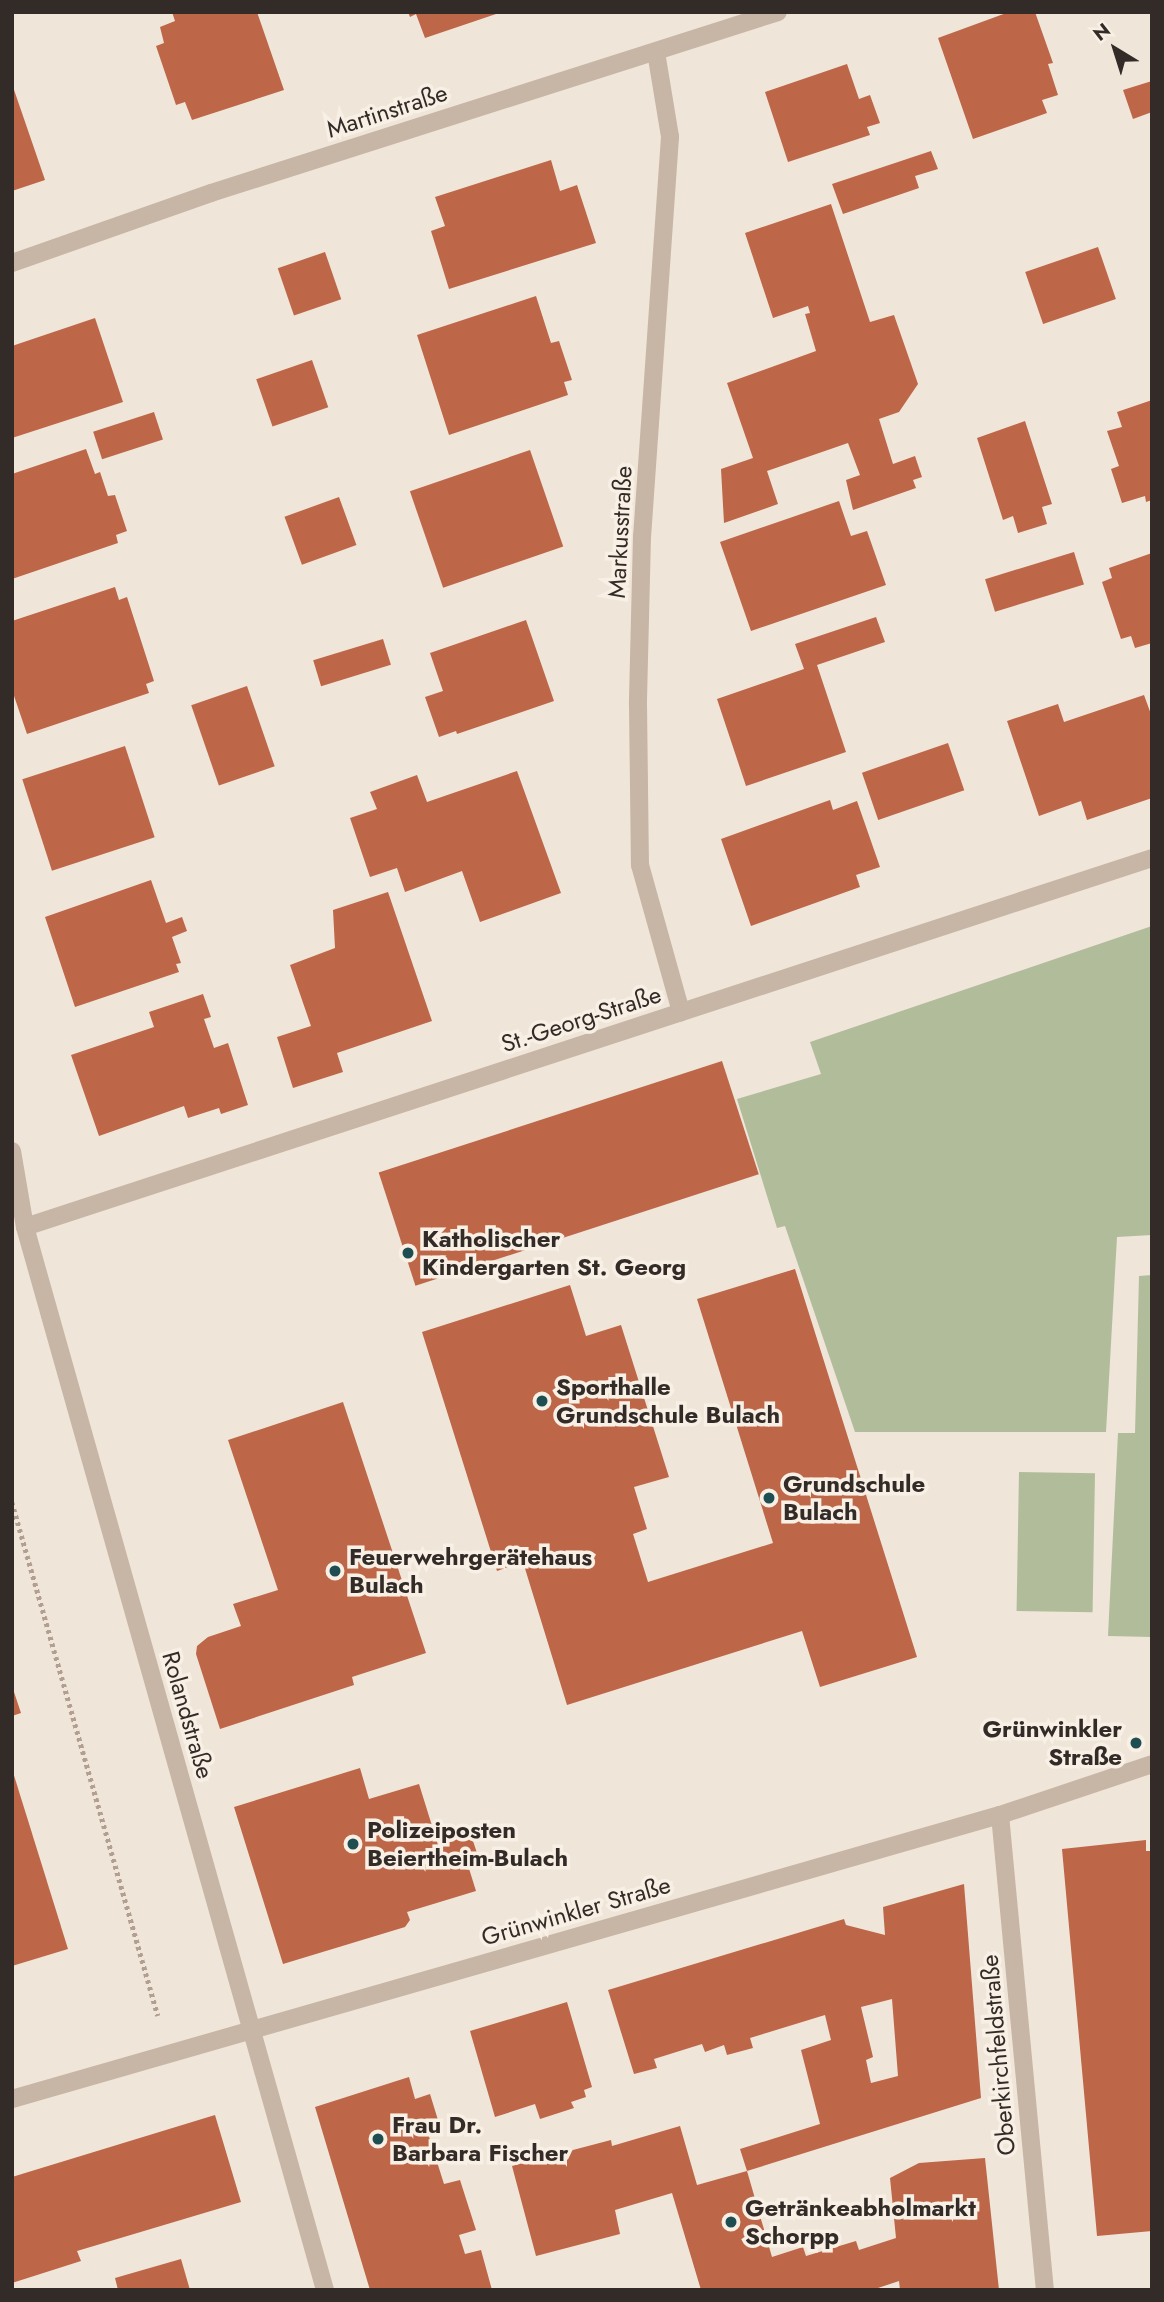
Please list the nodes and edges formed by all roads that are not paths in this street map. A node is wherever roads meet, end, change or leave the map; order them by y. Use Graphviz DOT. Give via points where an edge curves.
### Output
graph roads {
  1 [pos="778,12"];
  2 [pos="656,52"];
  3 [pos="12,262"];
  4 [pos="1152,858"];
  5 [pos="681,1012"];
  6 [pos="12,1151"];
  7 [pos="25,1227"];
  8 [pos="1152,1764"];
  9 [pos="1000,1815"];
  10 [pos="252,2030"];
  11 [pos="12,2099"];
  12 [pos="325,2290"];
  13 [pos="1045,2290"];
  1 -- 2 [label="street, Martinstraße"];
  2 -- 3 [label="street, Martinstraße" via="211,193"];
  2 -- 5 [label="street, Markusstraße" via="670,137 642,536 640,865"];
  4 -- 5 [label="street, St.-Georg-Straße"];
  5 -- 7 [label="street, St.-Georg-Straße"];
  6 -- 7 [label="street, Rolandstraße"];
  7 -- 10 [label="street, Rolandstraße"];
  8 -- 9 [label="street, Grünwinkler Straße"];
  9 -- 10 [label="street, Grünwinkler Straße"];
  9 -- 13 [label="street, Oberkirchfeldstraße"];
  10 -- 11 [label="street, Grünwinkler Straße"];
  10 -- 12 [label="street, Rolandstraße"];
}
